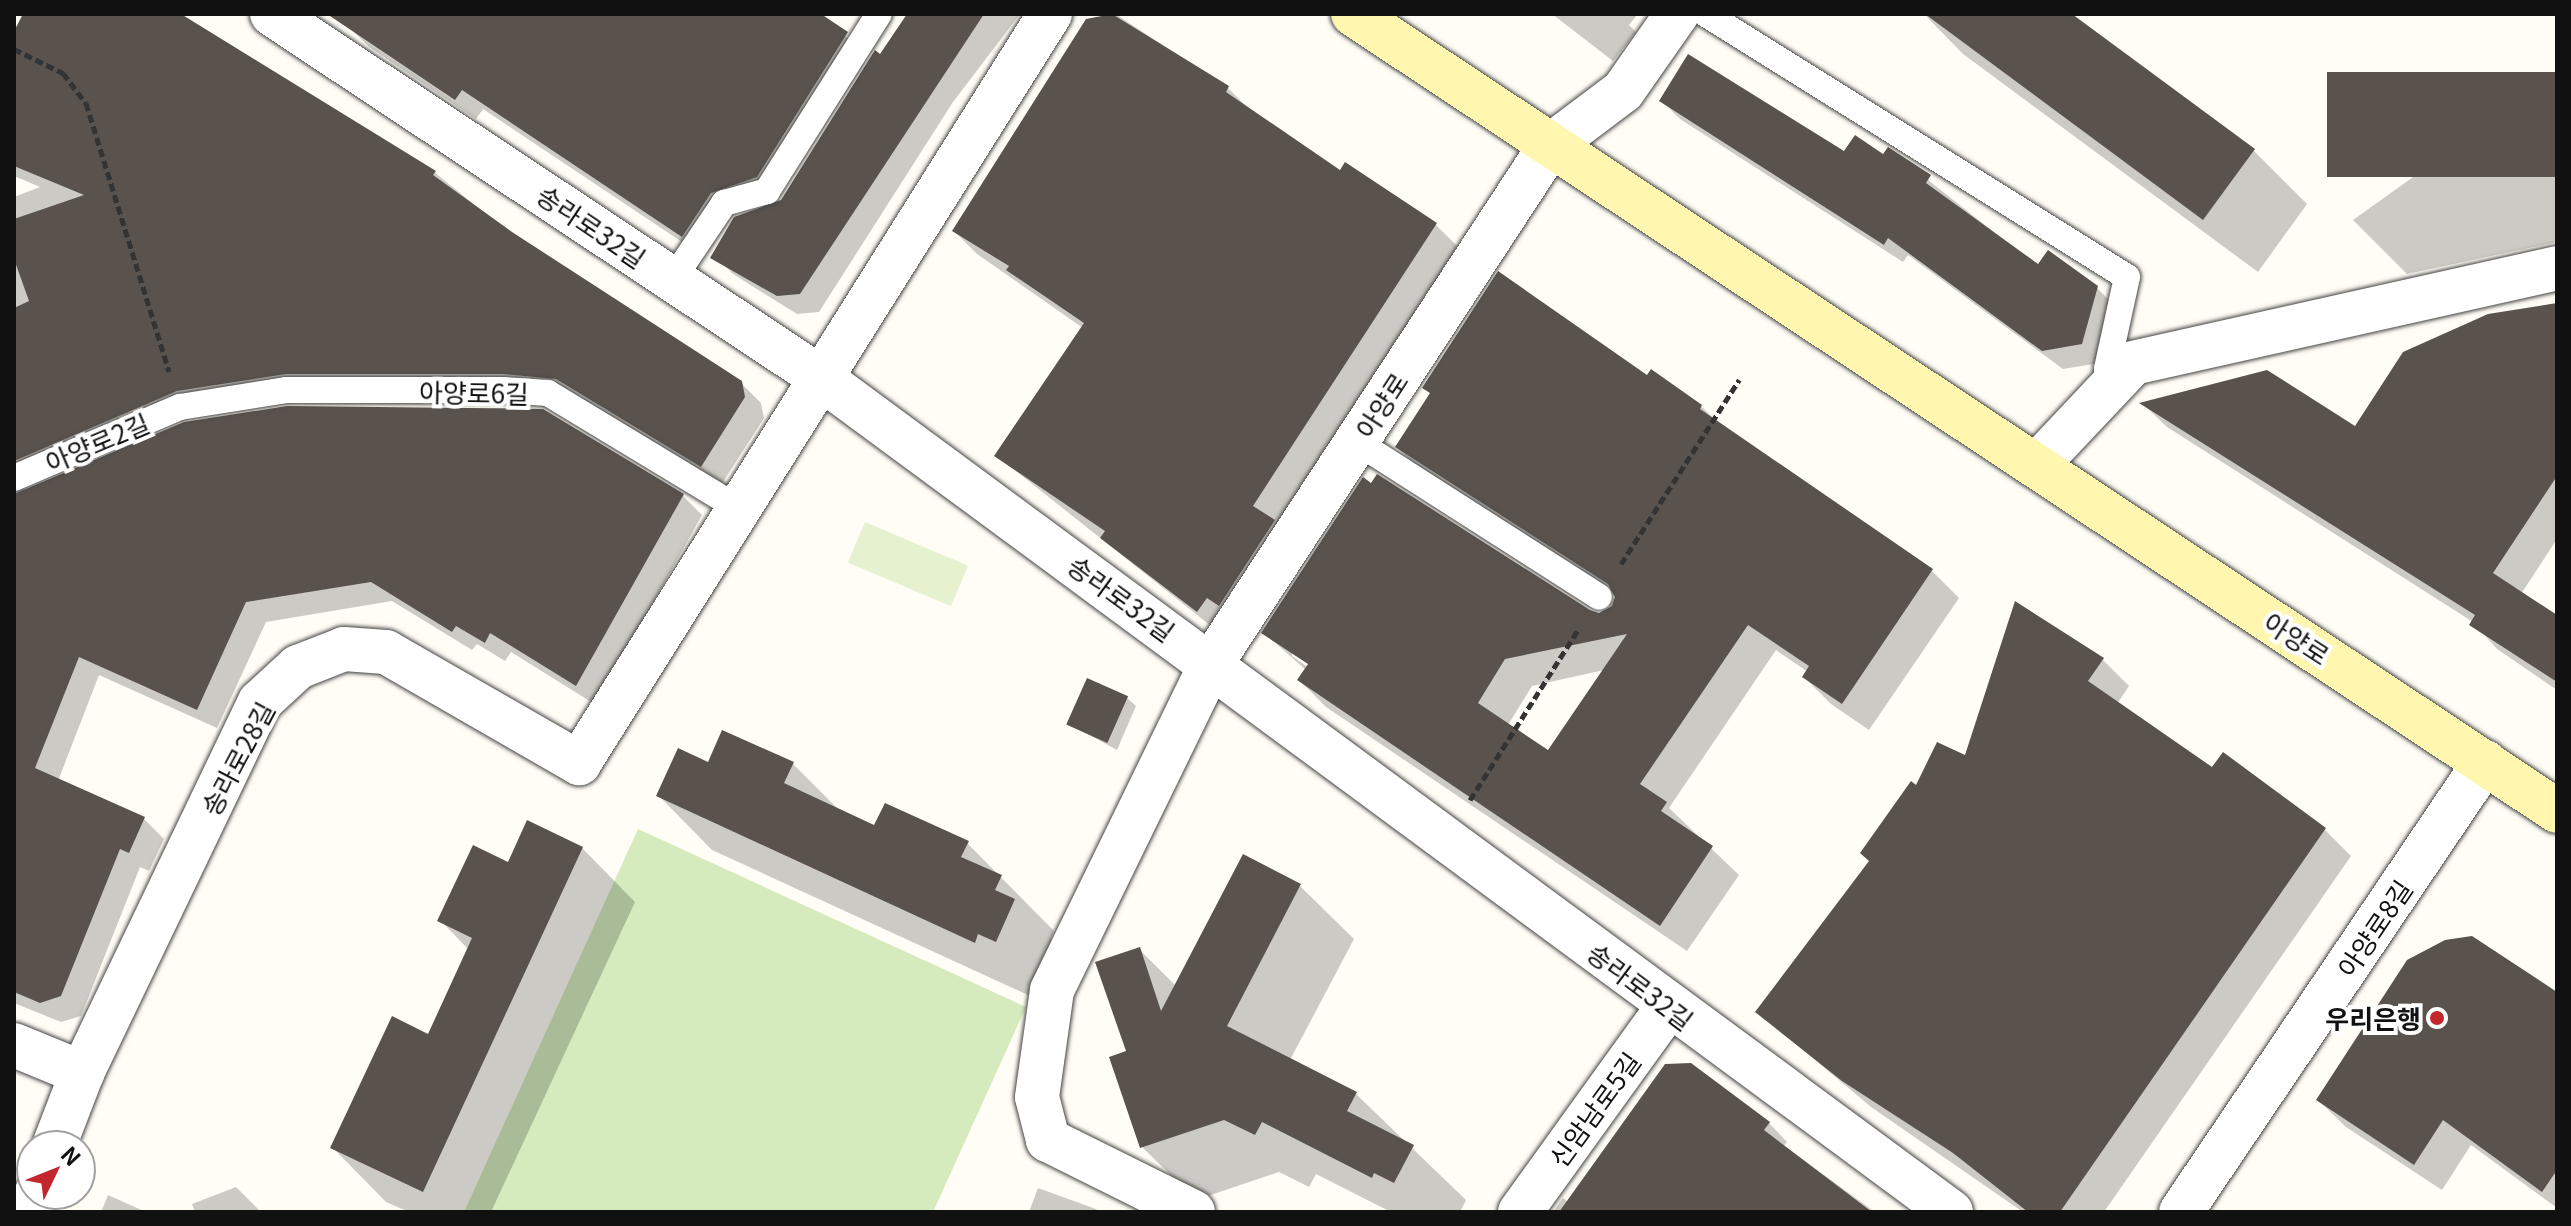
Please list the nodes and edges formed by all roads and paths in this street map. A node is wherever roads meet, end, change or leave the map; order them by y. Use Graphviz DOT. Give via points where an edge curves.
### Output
graph roads {
  1 [pos="272,14"];
  2 [pos="879,14"];
  3 [pos="1050,14"];
  4 [pos="1353,14"];
  5 [pos="1677,14"];
  6 [pos="1706,14"];
  7 [pos="14,49"];
  8 [pos="1550,146"];
  9 [pos="2557,268"];
  10 [pos="673,279"];
  11 [pos="818,376"];
  12 [pos="2117,380"];
  13 [pos="180,407"];
  14 [pos="1357,442"];
  15 [pos="2036,466"];
  16 [pos="14,478"];
  17 [pos="738,508"];
  18 [pos="1599,597"];
  19 [pos="1211,664"];
  20 [pos="2485,762"];
  21 [pos="2557,811"];
  22 [pos="1668,1007"];
  23 [pos="14,1045"];
  24 [pos="82,1073"];
  25 [pos="60,1130"];
  26 [pos="1193,1212"];
  27 [pos="1520,1212"];
  28 [pos="1951,1212"];
  29 [pos="2181,1212"];
  1 -- 10 [label="street, 송라로32길"];
  2 -- 10 [label="lane" via="767,191 724,203"];
  3 -- 11 [label="street"];
  4 -- 8 [label="main road, 아양로"];
  5 -- 8 [label="street" via="1623,91"];
  6 -- 12 [label="lane" via="2127,277 2107,369"];
  7 -- 13 [label="path" via="63,73 86,103"];
  8 -- 14 [label="street, 아양로"];
  8 -- 15 [label="main road, 아양로"];
  9 -- 12 [label="street" via="2133,363"];
  10 -- 11 [label="street, 송라로32길"];
  11 -- 17 [label="street"];
  11 -- 19 [label="street, 송라로32길"];
  12 -- 15 [label="street"];
  13 -- 16 [label="lane, 아양로2길"];
  13 -- 17 [label="lane, 아양로6길" via="286,390 548,393"];
  14 -- 18 [label="lane"];
  14 -- 19 [label="street, 아양로"];
  15 -- 20 [label="main road, 아양로"];
  17 -- 24 [label="street, 송라로28길" via="579,763 386,652 344,649 298,667 260,702"];
  19 -- 22 [label="street, 송라로32길"];
  19 -- 26 [label="street, 아양로" via="1052,990 1037,1097 1048,1140"];
  20 -- 21 [label="main road, 아양로"];
  20 -- 29 [label="street, 아양로8길"];
  22 -- 27 [label="street, 신암남로5길"];
  22 -- 28 [label="street, 송라로32길"];
  23 -- 24 [label="street"];
  24 -- 25 [label="street, 송라로28길"];
}
